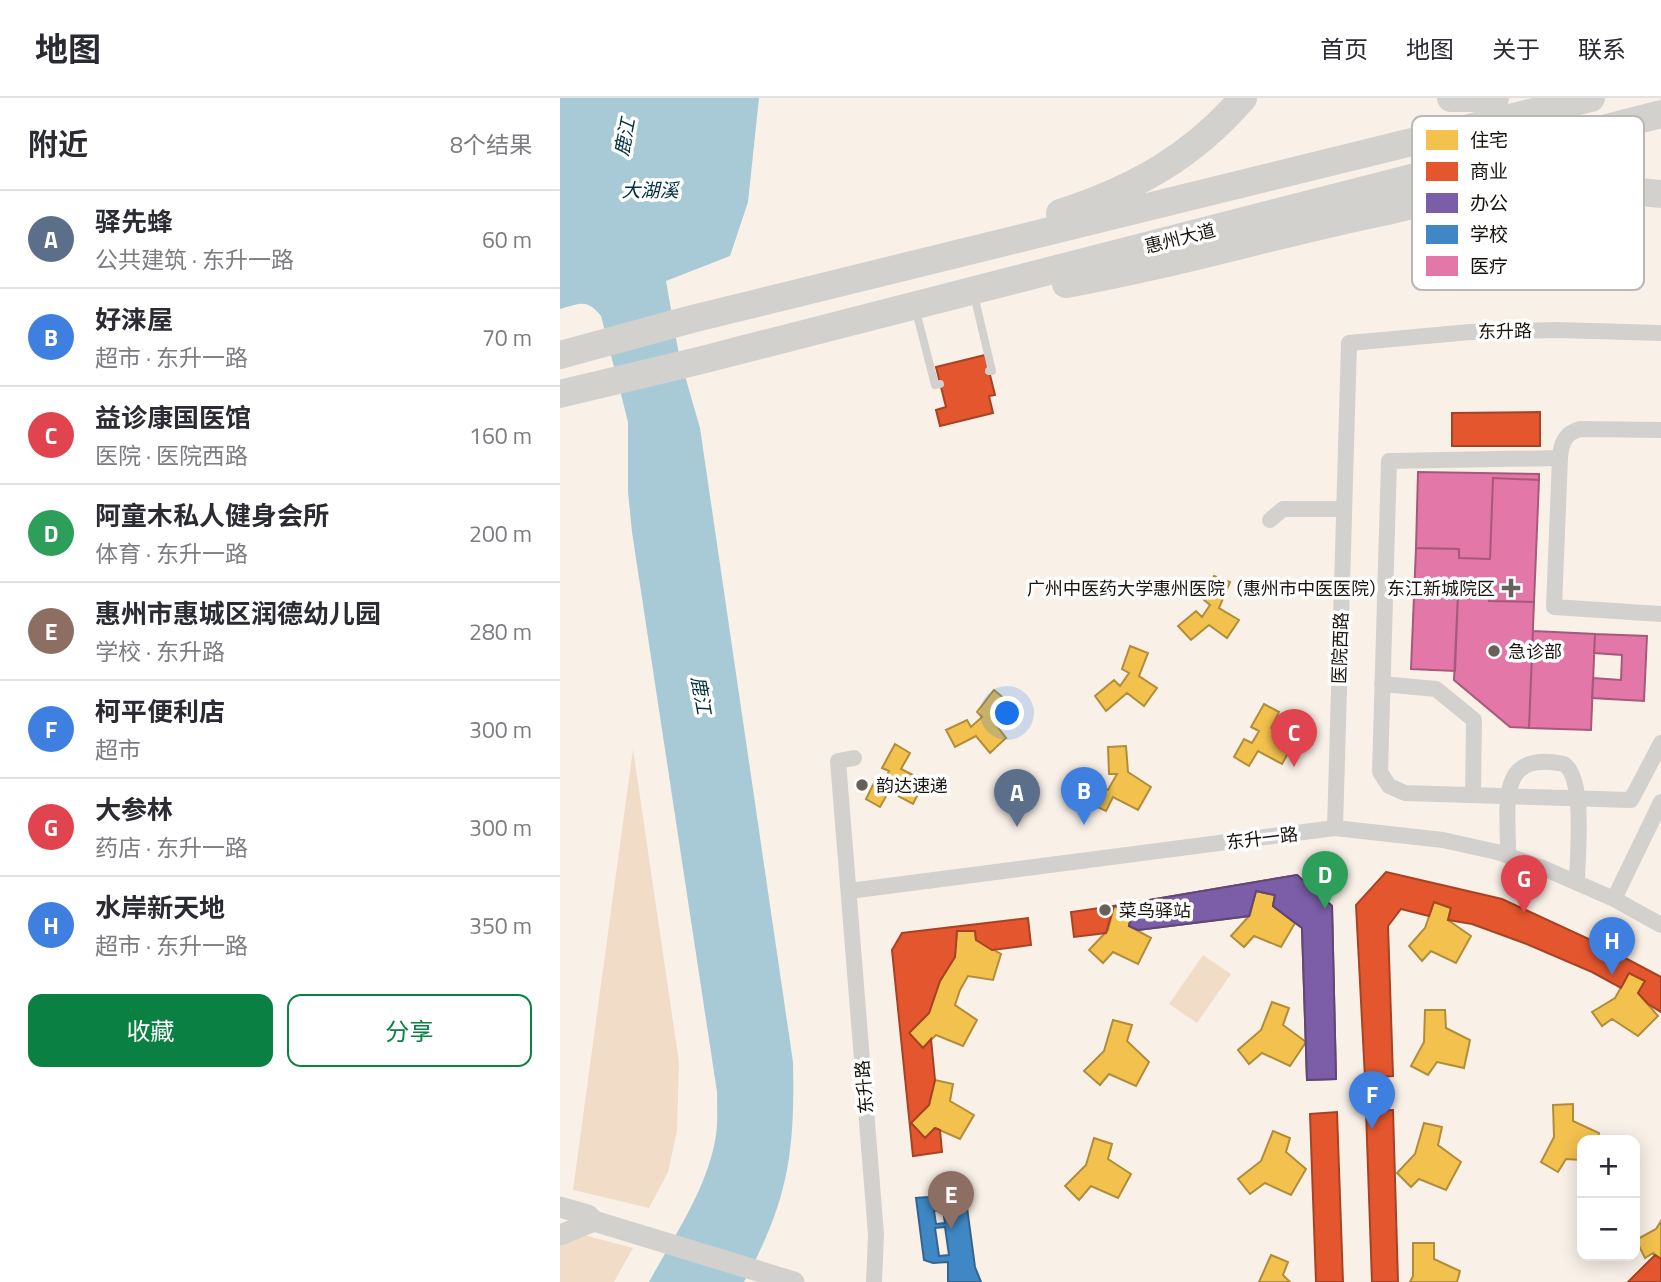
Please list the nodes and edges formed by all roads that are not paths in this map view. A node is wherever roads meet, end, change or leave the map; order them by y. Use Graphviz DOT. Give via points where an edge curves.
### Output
graph roads {
  1 [pos="1243,98"];
  2 [pos="1451,98"];
  3 [pos="1495,98"];
  4 [pos="1591,98"];
  5 [pos="1661,114"];
  6 [pos="1517,116"];
  7 [pos="1644,118"];
  8 [pos="1412,142"];
  9 [pos="1412,178"];
  10 [pos="1412,206"];
  11 [pos="953,254"];
  12 [pos="973,291"];
  13 [pos="914,305"];
  14 [pos="1661,333"];
  15 [pos="1349,343"];
  16 [pos="560,355"];
  17 [pos="989,372"];
  18 [pos="940,384"];
  19 [pos="560,394"];
  20 [pos="1661,430"];
  21 [pos="1560,458"];
  22 [pos="1344,509"];
  23 [pos="1270,520"];
  24 [pos="1661,614"];
  25 [pos="1382,684"];
  26 [pos="1661,743"];
  27 [pos="854,758"];
  28 [pos="1473,795"];
  29 [pos="1509,796"];
  30 [pos="1578,798"];
  31 [pos="1661,802"];
  32 [pos="1335,828"];
  33 [pos="1508,855"];
  34 [pos="1577,883"];
  35 [pos="849,891"];
  36 [pos="1614,899"];
  37 [pos="1661,925"];
  38 [pos="560,1207"];
  39 [pos="594,1221"];
  40 [pos="560,1235"];
  41 [pos="794,1282"];
  42 [pos="874,1282"];
  1 -- 11 [label="highway" via="1195,147 1152,174"];
  2 -- 3 [label="highway"];
  4 -- 6 [label="highway"];
  5 -- 7 [label="highway, 惠州大道"];
  8 -- 11 [label="highway"];
  9 -- 12 [label="highway, 惠州大道"];
  10 -- 12 [label="highway" via="1130,273 1006,295"];
  11 -- 16 [label="highway"];
  12 -- 13 [label="highway, 惠州大道"];
  12 -- 17 [label="lane"];
  13 -- 18 [label="lane" via="935,385"];
  13 -- 19 [label="highway, 惠州大道"];
  14 -- 15 [label="street, 东升路" via="1470,332"];
  15 -- 22 [label="street, 医院西路"];
  20 -- 21 [label="street" via="1577,430 1564,438"];
  21 -- 24 [label="street" via="1554,607"];
  21 -- 25 [label="street" via="1389,460"];
  22 -- 23 [label="street" via="1283,509"];
  22 -- 32 [label="street, 医院西路"];
  25 -- 28 [label="street" via="1437,689 1474,720"];
  25 -- 28 [label="street" via="1380,766 1385,781 1405,793"];
  26 -- 30 [label="street" via="1631,800"];
  27 -- 35 [label="street, 东升路" via="838,761"];
  28 -- 29 [label="street"];
  29 -- 30 [label="street"];
  29 -- 30 [label="street" via="1511,779 1520,767 1558,763 1571,770"];
  29 -- 33 [label="street"];
  30 -- 34 [label="street"];
  31 -- 36 [label="street"];
  32 -- 33 [label="street, 东升一路" via="1443,840"];
  32 -- 35 [label="street, 东升一路"];
  33 -- 34 [label="street, 东升一路"];
  34 -- 36 [label="street, 东升一路"];
  35 -- 42 [label="street, 东升路" via="876,1234"];
  36 -- 37 [label="street, 东升一路"];
  38 -- 39 [label="street"];
  39 -- 40 [label="street"];
  39 -- 41 [label="street"];
}
